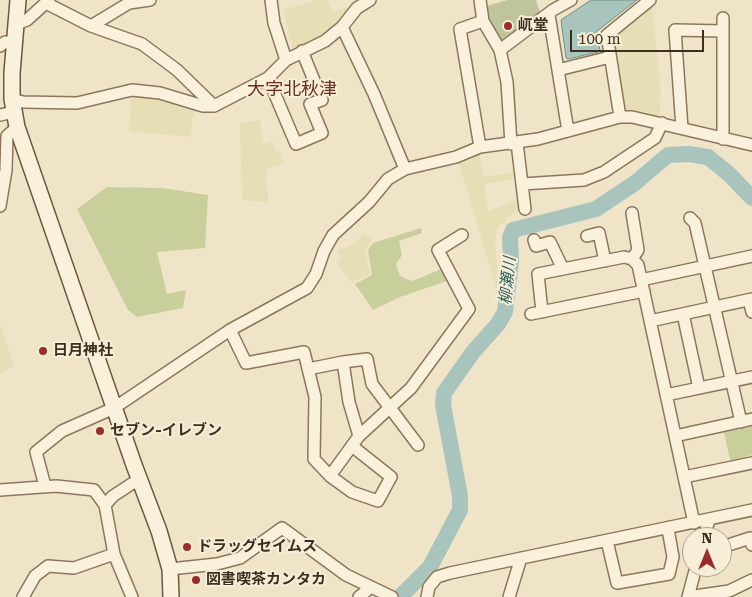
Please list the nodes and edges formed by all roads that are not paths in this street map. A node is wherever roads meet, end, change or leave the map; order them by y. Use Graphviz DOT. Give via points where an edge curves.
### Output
graph roads {
  1 [pos="18,0"];
  2 [pos="150,0"];
  3 [pos="271,0"];
  4 [pos="370,0"];
  5 [pos="480,0"];
  6 [pos="571,0"];
  7 [pos="650,0"];
  8 [pos="47,1"];
  9 [pos="355,4"];
  10 [pos="549,15"];
  11 [pos="723,18"];
  12 [pos="483,22"];
  13 [pos="16,24"];
  14 [pos="91,26"];
  15 [pos="342,27"];
  16 [pos="723,31"];
  17 [pos="7,44"];
  18 [pos="500,50"];
  19 [pos="302,51"];
  20 [pos="610,57"];
  21 [pos="286,60"];
  22 [pos="558,70"];
  23 [pos="268,78"];
  24 [pos="6,105"];
  25 [pos="214,106"];
  26 [pos="620,117"];
  27 [pos="662,123"];
  28 [pos="17,127"];
  29 [pos="682,128"];
  30 [pos="568,131"];
  31 [pos="723,139"];
  32 [pos="514,143"];
  33 [pos="752,145"];
  34 [pos="480,147"];
  35 [pos="404,169"];
  36 [pos="522,184"];
  37 [pos="0,206"];
  38 [pos="525,210"];
  39 [pos="632,213"];
  40 [pos="690,218"];
  41 [pos="462,235"];
  42 [pos="587,236"];
  43 [pos="534,240"];
  44 [pos="752,256"];
  45 [pos="632,259"];
  46 [pos="605,261"];
  47 [pos="706,266"];
  48 [pos="563,269"];
  49 [pos="643,285"];
  50 [pos="751,299"];
  51 [pos="716,307"];
  52 [pos="752,312"];
  53 [pos="683,314"];
  54 [pos="650,321"];
  55 [pos="230,330"];
  56 [pos="342,362"];
  57 [pos="308,369"];
  58 [pos="752,377"];
  59 [pos="732,381"];
  60 [pos="699,388"];
  61 [pos="666,395"];
  62 [pos="389,407"];
  63 [pos="114,408"];
  64 [pos="746,420"];
  65 [pos="359,436"];
  66 [pos="675,436"];
  67 [pos="418,445"];
  68 [pos="352,446"];
  69 [pos="752,463"];
  70 [pos="330,476"];
  71 [pos="684,477"];
  72 [pos="139,479"];
  73 [pos="45,486"];
  74 [pos="0,490"];
  75 [pos="105,505"];
  76 [pos="752,510"];
  77 [pos="709,520"];
  78 [pos="694,523"];
  79 [pos="707,527"];
  80 [pos="668,529"];
  81 [pos="607,541"];
  82 [pos="732,544"];
  83 [pos="752,545"];
  84 [pos="114,554"];
  85 [pos="520,558"];
  86 [pos="170,569"];
  87 [pos="693,577"];
  88 [pos="752,580"];
  89 [pos="371,587"];
  90 [pos="23,597"];
  91 [pos="132,597"];
  92 [pos="171,597"];
  93 [pos="359,597"];
  94 [pos="392,597"];
  95 [pos="427,597"];
  96 [pos="509,597"];
  97 [pos="688,597"];
  1 -- 13 [label="street"];
  2 -- 14 [label="street" via="129,3"];
  3 -- 21 [label="street" via="274,23"];
  4 -- 9 [label="street"];
  5 -- 12 [label="street"];
  6 -- 10 [label="street"];
  7 -- 20 [label="street" via="607,34"];
  8 -- 13 [label="street" via="27,20"];
  8 -- 14 [label="street"];
  9 -- 15 [label="street"];
  10 -- 18 [label="street"];
  10 -- 22 [label="street"];
  11 -- 16 [label="street"];
  12 -- 18 [label="street"];
  12 -- 34 [label="street" via="460,29"];
  13 -- 17 [label="street"];
  14 -- 25 [label="street" via="142,44 177,70"];
  15 -- 19 [label="street" via="325,41"];
  15 -- 35 [label="street" via="374,94"];
  16 -- 29 [label="street" via="675,30"];
  16 -- 31 [label="street"];
  17 -- 24 [label="street"];
  18 -- 32 [label="street"];
  19 -- 21 [label="street"];
  19 -- 23 [label="street" via="322,100 310,104 322,134 296,144"];
  20 -- 22 [label="street"];
  20 -- 26 [label="street"];
  21 -- 23 [label="street"];
  22 -- 30 [label="street"];
  23 -- 25 [label="street"];
  24 -- 25 [label="street" via="23,102 77,103 132,90"];
  24 -- 28 [label="street"];
  26 -- 27 [label="street"];
  26 -- 30 [label="street"];
  27 -- 29 [label="street"];
  27 -- 36 [label="street" via="655,138 604,172 584,180"];
  28 -- 37 [label="street" via="7,136"];
  28 -- 63 [label="street"];
  29 -- 31 [label="street"];
  30 -- 32 [label="street"];
  31 -- 33 [label="street"];
  32 -- 34 [label="street"];
  32 -- 36 [label="street"];
  34 -- 35 [label="street" via="456,157"];
  35 -- 55 [label="street" via="388,179 369,202 333,235 307,288"];
  36 -- 38 [label="street"];
  39 -- 45 [label="street" via="638,250"];
  40 -- 47 [label="street" via="695,223"];
  41 -- 62 [label="street" via="438,250 469,309 411,388"];
  42 -- 46 [label="street" via="599,233"];
  43 -- 48 [label="street" via="536,246 550,242"];
  44 -- 47 [label="street"];
  45 -- 46 [label="street" via="624,257"];
  45 -- 49 [label="street" via="638,264"];
  46 -- 48 [label="street"];
  47 -- 49 [label="street"];
  47 -- 51 [label="street"];
  48 -- 49 [label="street" via="538,274 536,313"];
  49 -- 54 [label="street"];
  50 -- 51 [label="street"];
  50 -- 52 [label="street"];
  51 -- 53 [label="street"];
  51 -- 59 [label="street"];
  53 -- 54 [label="street"];
  53 -- 60 [label="street"];
  54 -- 61 [label="street"];
  55 -- 57 [label="street" via="246,363 304,352"];
  55 -- 63 [label="street"];
  56 -- 57 [label="street"];
  56 -- 62 [label="street" via="367,359 372,384"];
  56 -- 65 [label="street"];
  57 -- 70 [label="street" via="315,397 314,459"];
  58 -- 59 [label="street"];
  59 -- 60 [label="street"];
  59 -- 64 [label="street"];
  60 -- 61 [label="street"];
  61 -- 66 [label="street"];
  62 -- 65 [label="street"];
  62 -- 67 [label="street"];
  63 -- 72 [label="street"];
  63 -- 73 [label="street" via="62,431 36,452"];
  64 -- 66 [label="street"];
  65 -- 68 [label="street"];
  66 -- 71 [label="street"];
  68 -- 70 [label="street"];
  68 -- 70 [label="street" via="391,477 378,501 352,492"];
  69 -- 71 [label="street"];
  71 -- 78 [label="street"];
  72 -- 75 [label="street"];
  72 -- 86 [label="street" via="160,532"];
  73 -- 74 [label="street"];
  73 -- 75 [label="street" via="90,489"];
  75 -- 84 [label="street"];
  76 -- 77 [label="street"];
  77 -- 78 [label="street"];
  77 -- 79 [label="street"];
  78 -- 80 [label="street"];
  80 -- 81 [label="street"];
  80 -- 81 [label="street" via="673,557 669,574 617,583"];
  81 -- 85 [label="street"];
  82 -- 83 [label="street" via="750,538"];
  84 -- 90 [label="street" via="74,568 48,566 35,576"];
  84 -- 91 [label="street"];
  85 -- 95 [label="street" via="450,572 437,578 429,587"];
  85 -- 96 [label="street"];
  86 -- 89 [label="street" via="240,558 282,528 346,575"];
  86 -- 92 [label="street"];
  87 -- 97 [label="street"];
  88 -- 97 [label="street" via="729,591"];
  89 -- 93 [label="street"];
  89 -- 94 [label="street"];
}
